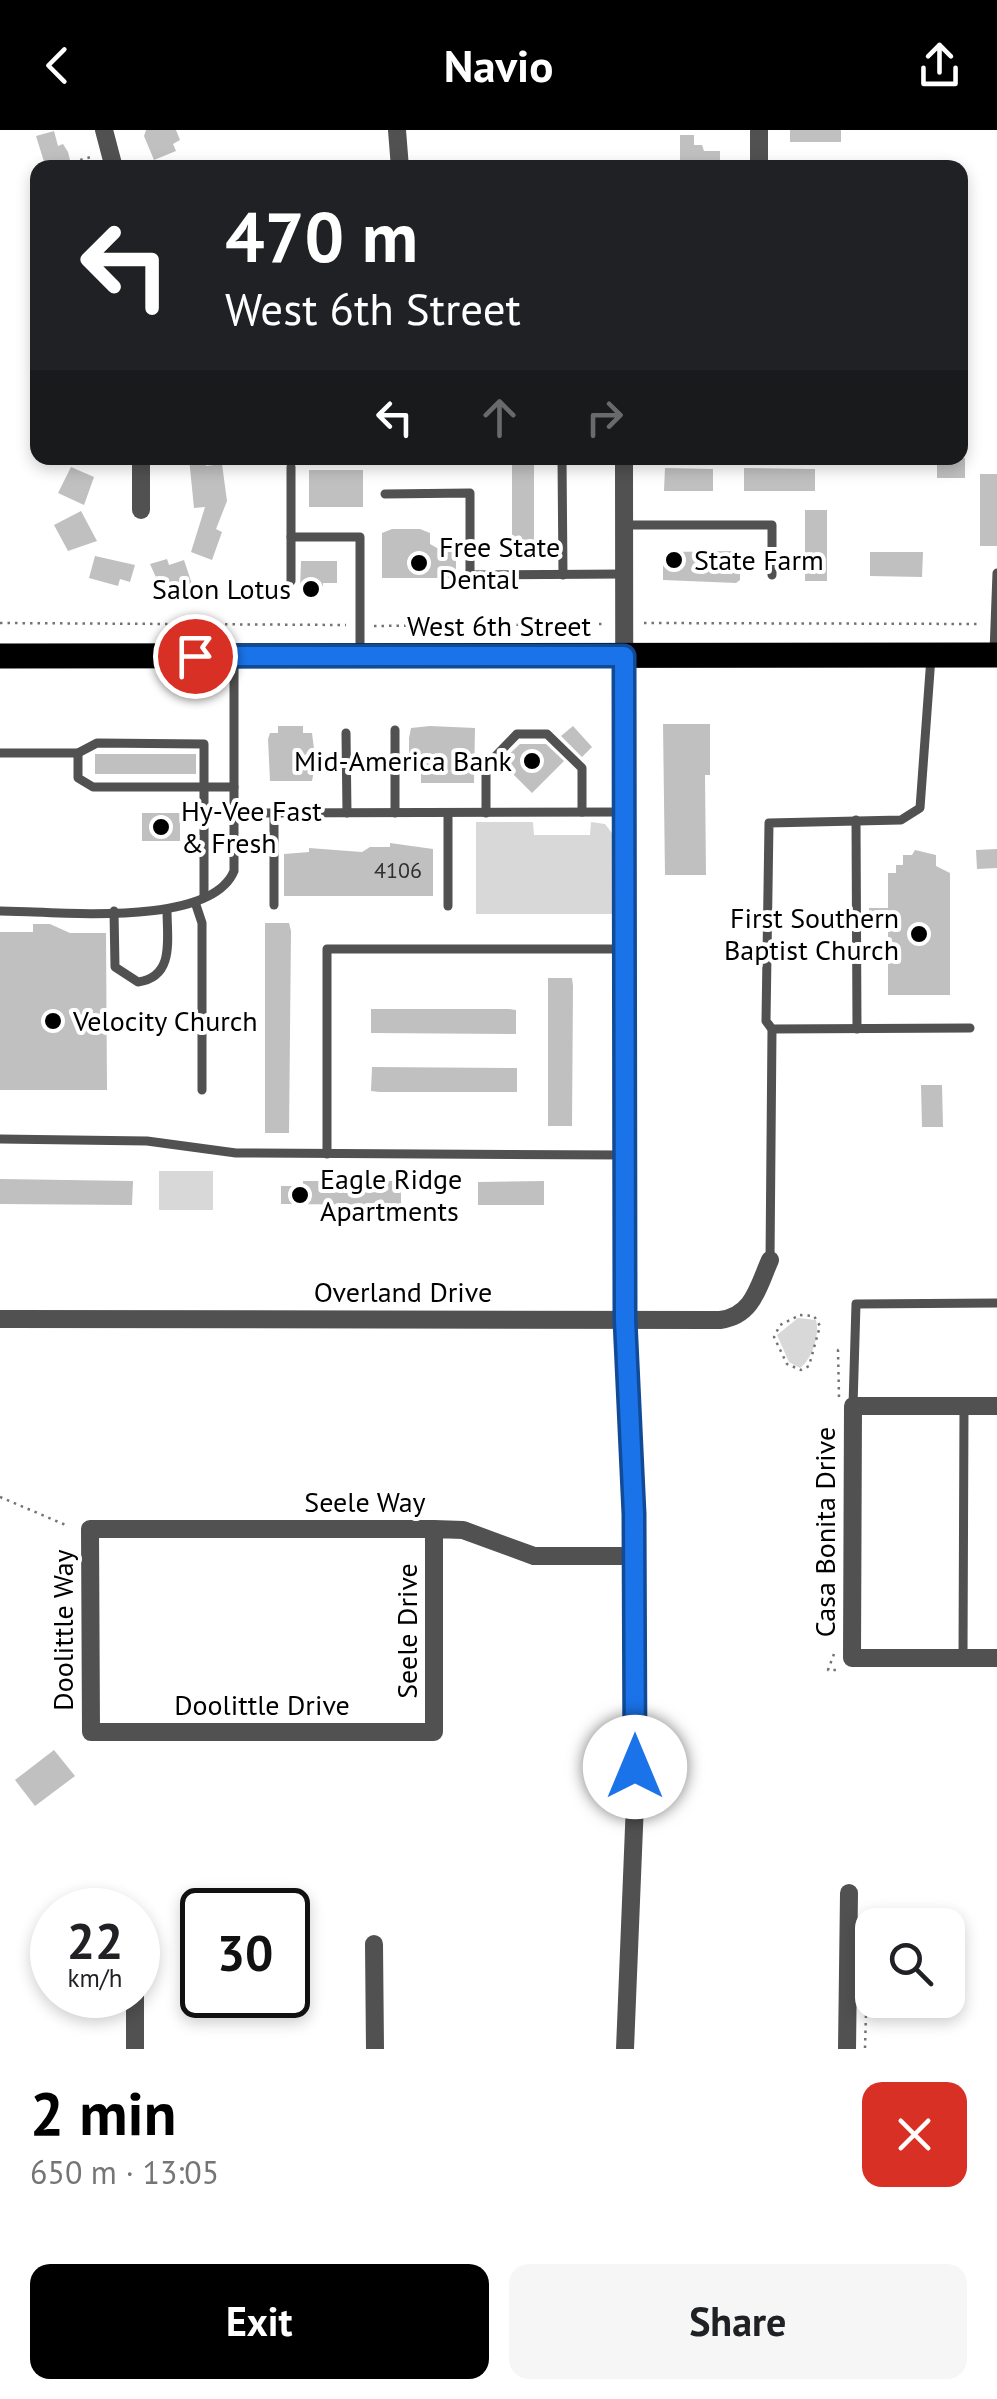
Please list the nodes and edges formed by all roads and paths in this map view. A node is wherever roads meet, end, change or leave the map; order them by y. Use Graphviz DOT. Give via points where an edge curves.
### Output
graph roads {
  1 [pos="104,130"];
  2 [pos="398,130"];
  3 [pos="759,130"];
  4 [pos="112,160"];
  5 [pos="400,160"];
  6 [pos="759,160"];
  7 [pos="141,465"];
  8 [pos="562,465"];
  9 [pos="624,465"];
  10 [pos="291,466"];
  11 [pos="385,494"];
  12 [pos="141,510"];
  13 [pos="624,524"];
  14 [pos="291,537"];
  15 [pos="997,573"];
  16 [pos="624,574"];
  17 [pos="562,575"];
  18 [pos="772,575"];
  19 [pos="291,581"];
  20 [pos="0,623"];
  21 [pos="624,624"];
  22 [pos="994,624"];
  23 [pos="360,626"];
  24 [pos="932,655"];
  25 [pos="995,655"];
  26 [pos="0,656"];
  27 [pos="234,656"];
  28 [pos="360,656"];
  29 [pos="624,656"];
  30 [pos="395,730"];
  31 [pos="346,733"];
  32 [pos="0,753"];
  33 [pos="78,753"];
  34 [pos="208,787"];
  35 [pos="234,787"];
  36 [pos="582,812"];
  37 [pos="624,812"];
  38 [pos="234,813"];
  39 [pos="274,813"];
  40 [pos="347,813"];
  41 [pos="395,813"];
  42 [pos="448,813"];
  43 [pos="486,813"];
  44 [pos="856,820"];
  45 [pos="200,900"];
  46 [pos="274,906"];
  47 [pos="448,906"];
  48 [pos="167,910"];
  49 [pos="0,911"];
  50 [pos="114,911"];
  51 [pos="624,949"];
  52 [pos="772,1028"];
  53 [pos="856,1028"];
  54 [pos="970,1028"];
  55 [pos="202,1090"];
  56 [pos="0,1139"];
  57 [pos="327,1154"];
  58 [pos="625,1155"];
  59 [pos="770,1260"];
  60 [pos="997,1303"];
  61 [pos="0,1319"];
  62 [pos="625,1320"];
  63 [pos="809,1366"];
  64 [pos="853,1406"];
  65 [pos="964,1406"];
  66 [pos="997,1406"];
  67 [pos="0,1497"];
  68 [pos="68,1526"];
  69 [pos="90,1529"];
  70 [pos="434,1529"];
  71 [pos="635,1556"];
  72 [pos="964,1658"];
  73 [pos="997,1658"];
  74 [pos="91,1732"];
  75 [pos="434,1732"];
  76 [pos="848,1894"];
  77 [pos="374,1944"];
  78 [pos="135,2018"];
  79 [pos="866,2018"];
  80 [pos="135,2049"];
  81 [pos="376,2049"];
  82 [pos="625,2049"];
  83 [pos="846,2049"];
  84 [pos="865,2049"];
  1 -- 4 [label="street"];
  2 -- 5 [label="street"];
  3 -- 6 [label="street"];
  7 -- 12 [label="street"];
  8 -- 17 [label="lane"];
  9 -- 13 [label="street"];
  10 -- 14 [label="lane"];
  11 -- 17 [label="lane" via="470,494 470,575"];
  13 -- 16 [label="street"];
  13 -- 18 [label="lane" via="772,525"];
  14 -- 19 [label="lane"];
  14 -- 23 [label="lane" via="360,537"];
  15 -- 22 [label="lane"];
  16 -- 17 [label="lane"];
  16 -- 21 [label="street"];
  20 -- 23 [label="path"];
  21 -- 22 [label="path"];
  21 -- 23 [label="path"];
  21 -- 29 [label="street"];
  22 -- 25 [label="lane"];
  23 -- 28 [label="lane"];
  24 -- 25 [label="main road, West 6th Street"];
  24 -- 29 [label="main road, West 6th Street"];
  24 -- 44 [label="lane" via="920,808 901,820"];
  26 -- 27 [label="main road, West 6th Street"];
  27 -- 28 [label="main road, West 6th Street"];
  27 -- 35 [label="lane"];
  28 -- 29 [label="main road, West 6th Street"];
  29 -- 37 [label="street"];
  30 -- 41 [label="lane"];
  31 -- 40 [label="lane"];
  32 -- 33 [label="lane"];
  33 -- 34 [label="lane" via="78,778 93,787"];
  33 -- 34 [label="lane" via="97,743 204,744"];
  34 -- 35 [label="lane"];
  34 -- 45 [label="lane"];
  35 -- 38 [label="lane"];
  36 -- 37 [label="lane"];
  36 -- 43 [label="lane"];
  36 -- 43 [label="lane" via="582,768 547,734 517,734 486,766"];
  37 -- 51 [label="street"];
  38 -- 39 [label="lane"];
  38 -- 45 [label="lane" via="234,871"];
  39 -- 40 [label="lane"];
  39 -- 46 [label="lane"];
  40 -- 41 [label="lane"];
  41 -- 42 [label="lane"];
  42 -- 43 [label="lane"];
  42 -- 47 [label="lane"];
  44 -- 52 [label="lane" via="769,824 766,1021"];
  44 -- 53 [label="lane"];
  45 -- 48 [label="lane"];
  45 -- 55 [label="lane"];
  48 -- 50 [label="lane"];
  48 -- 50 [label="lane" via="164,968 138,982 115,967"];
  49 -- 50 [label="lane"];
  51 -- 57 [label="lane" via="327,949"];
  51 -- 58 [label="street"];
  52 -- 53 [label="lane"];
  52 -- 59 [label="lane"];
  53 -- 54 [label="lane"];
  56 -- 57 [label="lane"];
  57 -- 58 [label="lane"];
  58 -- 62 [label="street"];
  59 -- 62 [label="street, Overland Drive" via="750,1306 733,1318"];
  60 -- 64 [label="lane" via="856,1304"];
  61 -- 62 [label="street, Overland Drive"];
  62 -- 71 [label="street"];
  63 -- 63 [label="path" via="820,1326 814,1316 800,1314 774,1337 791,1368"];
  64 -- 65 [label="street"];
  64 -- 72 [label="street, Casa Bonita Drive" via="852,1658"];
  65 -- 66 [label="street"];
  65 -- 72 [label="lane"];
  67 -- 68 [label="path"];
  69 -- 70 [label="street, Seele Way"];
  69 -- 74 [label="street, Doolittle Way"];
  70 -- 71 [label="street, Seele Way" via="463,1530 534,1556"];
  70 -- 75 [label="street, Seele Drive"];
  71 -- 82 [label="street" via="635,1837"];
  72 -- 73 [label="street"];
  74 -- 75 [label="street, Doolittle Drive"];
  76 -- 83 [label="street"];
  77 -- 81 [label="street"];
  78 -- 80 [label="street"];
  79 -- 84 [label="path"];
}
